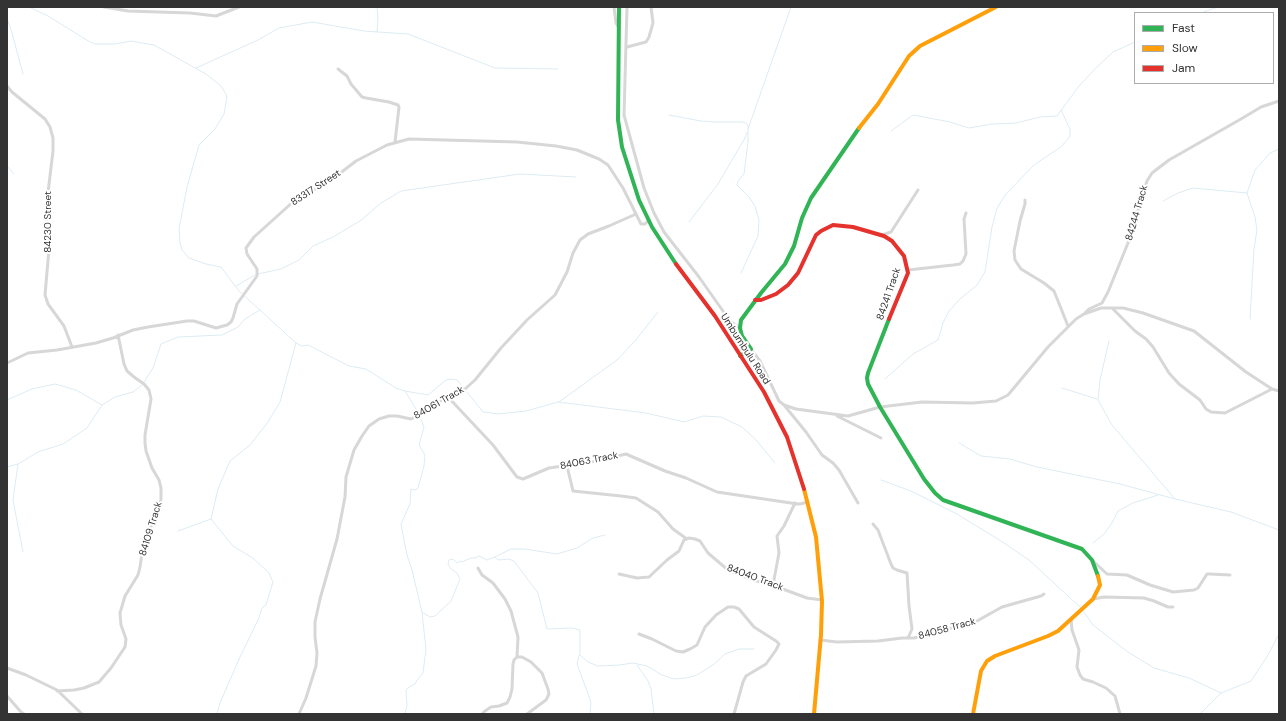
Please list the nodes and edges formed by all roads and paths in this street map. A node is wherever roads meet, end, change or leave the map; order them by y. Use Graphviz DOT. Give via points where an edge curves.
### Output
graph roads {
  1 [pos="104,7"];
  2 [pos="239,7"];
  3 [pos="614,7"];
  4 [pos="619,7"];
  5 [pos="627,7"];
  6 [pos="651,7"];
  7 [pos="996,7"];
  8 [pos="619,28"];
  9 [pos="627,47"];
  10 [pos="338,69"];
  11 [pos="7,86"];
  12 [pos="1279,101"];
  13 [pos="618,114"];
  14 [pos="624,115"];
  15 [pos="396,142"];
  16 [pos="918,190"];
  17 [pos="1025,200"];
  18 [pos="654,213"];
  19 [pos="966,213"];
  20 [pos="636,214"];
  21 [pos="647,216"];
  22 [pos="649,220"];
  23 [pos="880,235"];
  24 [pos="908,270"];
  25 [pos="755,300"];
  26 [pos="1112,308"];
  27 [pos="1084,314"];
  28 [pos="1068,326"];
  29 [pos="740,328"];
  30 [pos="118,335"];
  31 [pos="72,347"];
  32 [pos="751,349"];
  33 [pos="740,356"];
  34 [pos="7,363"];
  35 [pos="1272,389"];
  36 [pos="1278,392"];
  37 [pos="448,397"];
  38 [pos="784,405"];
  39 [pos="880,407"];
  40 [pos="833,414"];
  41 [pos="881,438"];
  42 [pos="567,466"];
  43 [pos="808,502"];
  44 [pos="858,503"];
  45 [pos="796,504"];
  46 [pos="873,524"];
  47 [pos="687,539"];
  48 [pos="1092,560"];
  49 [pos="478,568"];
  50 [pos="619,574"];
  51 [pos="1230,575"];
  52 [pos="773,585"];
  53 [pos="1044,594"];
  54 [pos="1093,599"];
  55 [pos="822,600"];
  56 [pos="1174,607"];
  57 [pos="1071,619"];
  58 [pos="639,634"];
  59 [pos="908,638"];
  60 [pos="820,640"];
  61 [pos="517,657"];
  62 [pos="7,668"];
  63 [pos="57,691"];
  64 [pos="7,696"];
  65 [pos="24,714"];
  66 [pos="82,714"];
  67 [pos="299,714"];
  68 [pos="482,714"];
  69 [pos="527,714"];
  70 [pos="734,714"];
  71 [pos="814,714"];
  72 [pos="973,714"];
  73 [pos="1120,714"];
  1 -- 2 [label="street" via="128,11 216,16"];
  3 -- 8 [label="street" via="615,20"];
  4 -- 8 [label="street, Umbumbulu Road"];
  5 -- 9 [label="street"];
  6 -- 9 [label="street" via="654,23 649,37 646,42"];
  7 -- 25 [label="street" via="920,46 909,56 878,104 823,179 806,208 786,264"];
  8 -- 13 [label="street, Umbumbulu Road"];
  9 -- 14 [label="street"];
  10 -- 15 [label="street" via="347,76 362,97 398,105"];
  11 -- 31 [label="street, 84230 Street" via="45,119 53,138 47,201 49,249 45,295 48,304 64,326"];
  12 -- 27 [label="street, 84244 Track" via="1261,106 1248,116 1169,160 1152,173 1108,292 1102,302"];
  13 -- 14 [label="street"];
  13 -- 21 [label="street, Umbumbulu Road" via="622,147 639,200"];
  14 -- 18 [label="street" via="644,188"];
  15 -- 20 [label="street, 83317 Street" via="409,139 484,140 543,144 577,150 608,165"];
  15 -- 30 [label="street, 83317 Street" via="356,161 330,181 294,201 254,237 246,248 257,269 257,276 237,304 231,322 216,328 187,321 141,328"];
  16 -- 23 [label="street" via="891,232"];
  17 -- 28 [label="street" via="1014,251 1015,260 1021,269 1054,291"];
  18 -- 21 [label="street"];
  18 -- 29 [label="street" via="664,232 730,321"];
  19 -- 24 [label="street" via="964,261 960,264"];
  20 -- 22 [label="street" via="641,224"];
  20 -- 37 [label="street, 84061 Track" via="588,234 580,240 555,295 515,332 475,380 465,389"];
  21 -- 22 [label="street, Umbumbulu Road"];
  22 -- 33 [label="street, Umbumbulu Road" via="669,254 715,316"];
  23 -- 24 [label="street, 84241 Track" via="897,246 904,256"];
  23 -- 25 [label="street, 84241 Track" via="840,225 827,228 816,236 798,273 788,285 776,294"];
  24 -- 39 [label="street, 84241 Track" via="868,373 868,384"];
  25 -- 29 [label="street" via="741,320"];
  26 -- 27 [label="street" via="1102,308"];
  26 -- 35 [label="street" via="1132,310 1194,331"];
  26 -- 35 [label="street" via="1146,339 1179,384 1211,412 1225,413"];
  27 -- 28 [label="street, 84244 Track"];
  28 -- 39 [label="street, 84244 Track" via="1008,395 996,400 972,403 922,402"];
  29 -- 32 [label="street"];
  30 -- 31 [label="street, 83317 Street"];
  30 -- 63 [label="street, 84109 Track" via="127,371 150,390 145,443 152,468 159,480 160,500 143,547 138,575 125,596 120,613 126,647 99,682 79,689"];
  31 -- 34 [label="street, 83317 Street" via="28,353"];
  32 -- 33 [label="street"];
  32 -- 38 [label="street" via="760,361 779,401"];
  33 -- 43 [label="street, Umbumbulu Road" via="764,392 788,437"];
  35 -- 36 [label="street"];
  37 -- 42 [label="street, 84063 Track" via="493,445 517,477 523,479 549,468"];
  37 -- 67 [label="street, 84061 Track" via="411,419 397,416 379,419 369,426 354,450 346,477 338,539 315,622 316,666"];
  38 -- 40 [label="street"];
  38 -- 44 [label="street" via="822,455 839,470"];
  39 -- 40 [label="street, 84244 Track" via="848,416"];
  39 -- 48 [label="street, 84241 Track" via="924,479 943,500 1082,549"];
  40 -- 41 [label="street"];
  42 -- 45 [label="street, 84063 Track" via="626,454 718,492"];
  42 -- 47 [label="street, 84040 Track" via="573,491 636,498 658,512 673,529"];
  43 -- 45 [label="street, 84063 Track"];
  43 -- 55 [label="street, Umbumbulu Road" via="816,537"];
  45 -- 52 [label="street" via="777,536 778,556"];
  46 -- 59 [label="street" via="878,530 890,564 893,568 907,573 912,628"];
  47 -- 50 [label="street" via="679,551 649,576 637,578"];
  47 -- 52 [label="street, 84040 Track" via="700,541 708,553 728,570"];
  48 -- 51 [label="street" via="1107,574 1127,575 1173,592 1198,588 1207,574"];
  48 -- 54 [label="street" via="1100,585"];
  49 -- 61 [label="street" via="493,583 511,611 518,637"];
  52 -- 55 [label="street, 84040 Track" via="807,598"];
  53 -- 59 [label="street, 84058 Track" via="1002,607 977,621"];
  54 -- 56 [label="street" via="1144,598"];
  54 -- 57 [label="street"];
  55 -- 60 [label="street, Umbumbulu Road"];
  57 -- 72 [label="street" via="1058,631 987,661 981,671"];
  57 -- 73 [label="street" via="1079,650 1077,667 1080,675 1106,688 1115,696"];
  58 -- 70 [label="street" via="682,652 697,645 705,627 716,615 728,607 739,609 750,624 779,644 766,664 746,676"];
  59 -- 60 [label="street, 84058 Track" via="837,642"];
  60 -- 71 [label="street, Umbumbulu Road"];
  61 -- 68 [label="street" via="513,664 510,697 506,703 491,707"];
  61 -- 69 [label="street" via="527,659 538,667 549,694 546,700"];
  62 -- 63 [label="street"];
  63 -- 66 [label="street"];
  64 -- 65 [label="street"];
}
